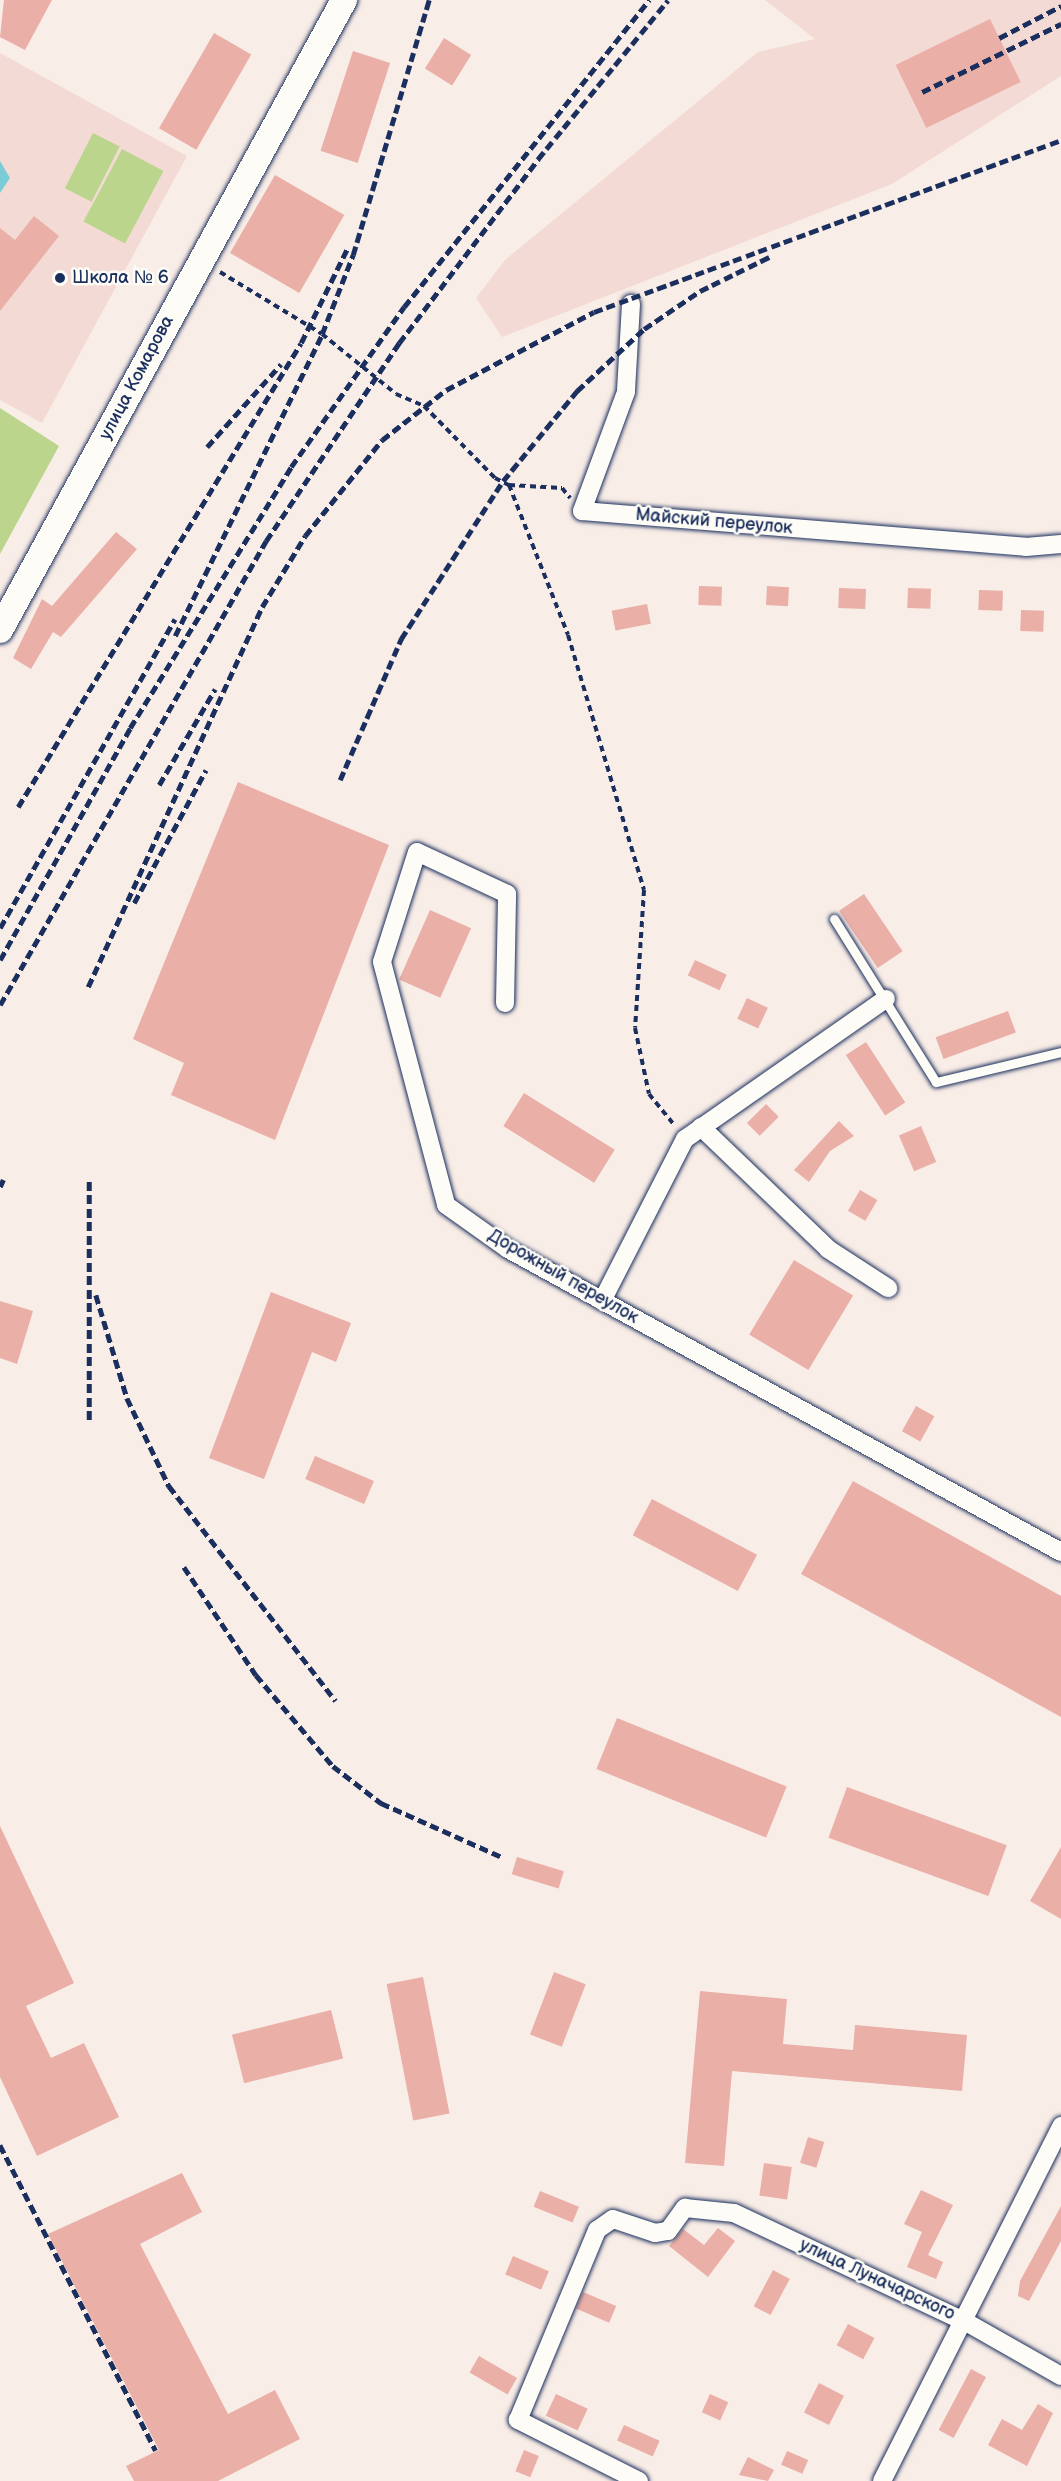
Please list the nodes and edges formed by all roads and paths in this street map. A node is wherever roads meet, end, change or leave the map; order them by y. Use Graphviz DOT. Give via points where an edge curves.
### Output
graph roads {
  1 [pos="344,0"];
  2 [pos="199,260"];
  3 [pos="631,304"];
  4 [pos="509,485"];
  5 [pos="582,511"];
  6 [pos="1061,544"];
  7 [pos="0,630"];
  8 [pos="834,919"];
  9 [pos="886,999"];
  10 [pos="505,1003"];
  11 [pos="1061,1052"];
  12 [pos="701,1127"];
  13 [pos="685,1139"];
  14 [pos="888,1288"];
  15 [pos="602,1301"];
  16 [pos="1061,1552"];
  17 [pos="1061,2126"];
  18 [pos="966,2322"];
  19 [pos="1061,2376"];
  20 [pos="639,2481"];
  21 [pos="882,2481"];
  1 -- 2 [label="main road, улица Комарова"];
  2 -- 4 [label="path" via="322,334 396,394 424,406 495,478"];
  2 -- 7 [label="main road, улица Комарова"];
  3 -- 5 [label="street" via="626,392"];
  4 -- 5 [label="path" via="562,488"];
  4 -- 13 [label="path" via="568,635 630,837 644,891 635,1028 649,1094"];
  5 -- 6 [label="street, Майский переулок" via="1026,547"];
  8 -- 9 [label="lane"];
  9 -- 11 [label="lane" via="936,1083"];
  9 -- 12 [label="street"];
  10 -- 15 [label="street, Дорожный переулок" via="507,894 417,852 382,962 446,1206 508,1249"];
  12 -- 13 [label="street"];
  12 -- 14 [label="street" via="828,1249"];
  13 -- 15 [label="street"];
  15 -- 16 [label="street, Дорожный переулок"];
  17 -- 18 [label="street"];
  18 -- 19 [label="street, улица Луначарского"];
  18 -- 20 [label="street, улица Луначарского" via="734,2213 686,2208 668,2231 655,2233 613,2219 597,2230 518,2420"];
  18 -- 21 [label="street"];
}
